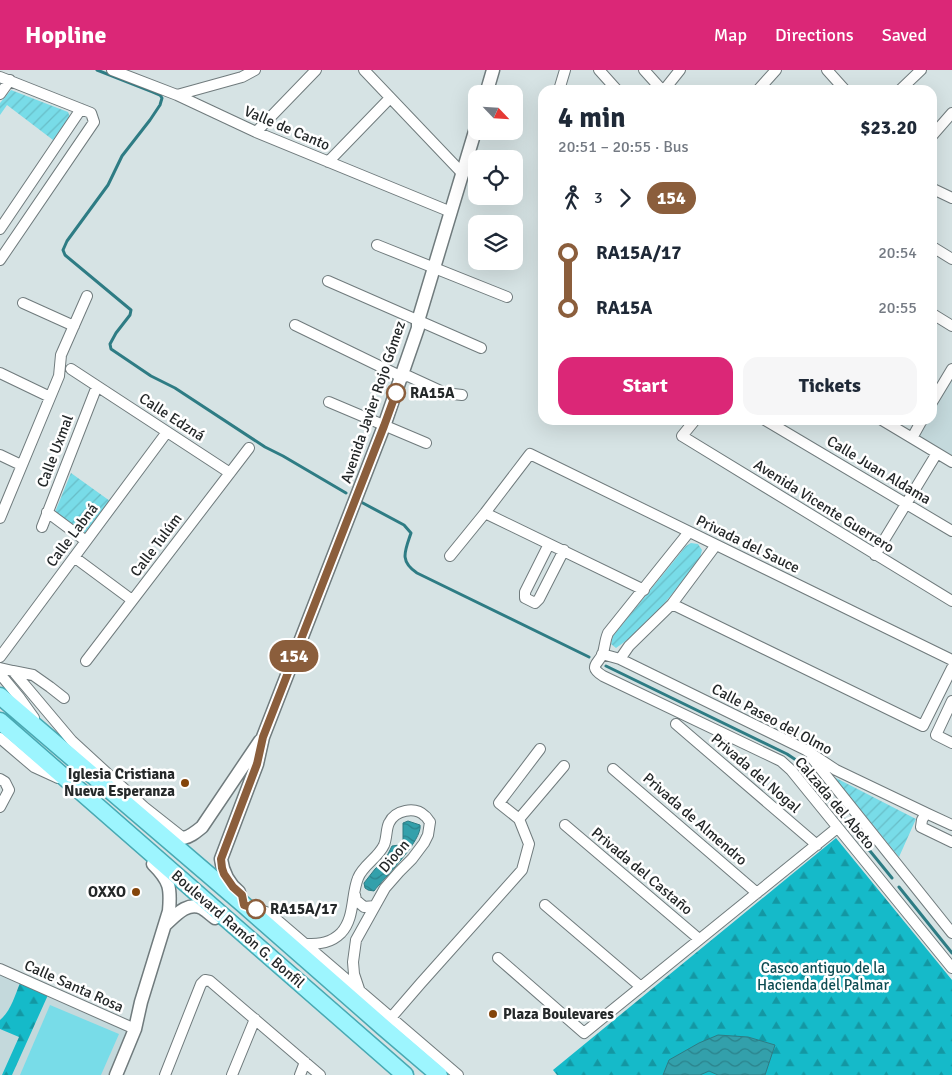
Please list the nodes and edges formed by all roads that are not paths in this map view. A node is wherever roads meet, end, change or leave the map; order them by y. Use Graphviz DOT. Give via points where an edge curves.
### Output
graph roads {
  1 [pos="112,70"];
  2 [pos="255,70"];
  3 [pos="316,70"];
  4 [pos="364,70"];
  5 [pos="565,70"];
  6 [pos="599,70"];
  7 [pos="644,70"];
  8 [pos="680,70"];
  9 [pos="776,70"];
  10 [pos="827,70"];
  11 [pos="921,70"];
  12 [pos="491,72"];
  13 [pos="5,78"];
  14 [pos="488,85"];
  15 [pos="560,85"];
  16 [pos="612,85"];
  17 [pos="658,85"];
  18 [pos="667,85"];
  19 [pos="762,85"];
  20 [pos="840,85"];
  21 [pos="905,85"];
  22 [pos="0,94"];
  23 [pos="177,95"];
  24 [pos="390,98"];
  25 [pos="81,109"];
  26 [pos="952,113"];
  27 [pos="937,130"];
  28 [pos="256,132"];
  29 [pos="473,140"];
  30 [pos="328,162"];
  31 [pos="463,174"];
  32 [pos="937,191"];
  33 [pos="952,198"];
  34 [pos="451,212"];
  35 [pos="0,229"];
  36 [pos="377,245"];
  37 [pos="937,250"];
  38 [pos="952,259"];
  39 [pos="0,260"];
  40 [pos="434,268"];
  41 [pos="328,282"];
  42 [pos="87,296"];
  43 [pos="508,297"];
  44 [pos="23,303"];
  45 [pos="937,317"];
  46 [pos="418,321"];
  47 [pos="295,325"];
  48 [pos="74,326"];
  49 [pos="952,326"];
  50 [pos="481,348"];
  51 [pos="71,369"];
  52 [pos="952,369"];
  53 [pos="0,373"];
  54 [pos="402,377"];
  55 [pos="937,385"];
  56 [pos="97,386"];
  57 [pos="462,395"];
  58 [pos="50,397"];
  59 [pos="328,402"];
  60 [pos="691,425"];
  61 [pos="773,425"];
  62 [pos="890,425"];
  63 [pos="919,425"];
  64 [pos="384,426"];
  65 [pos="167,432"];
  66 [pos="912,438"];
  67 [pos="426,443"];
  68 [pos="249,448"];
  69 [pos="937,453"];
  70 [pos="0,455"];
  71 [pos="952,462"];
  72 [pos="22,465"];
  73 [pos="230,473"];
  74 [pos="906,503"];
  75 [pos="47,512"];
  76 [pos="485,512"];
  77 [pos="0,518"];
  78 [pos="42,527"];
  79 [pos="689,532"];
  80 [pos="952,532"];
  81 [pos="86,541"];
  82 [pos="549,544"];
  83 [pos="716,544"];
  84 [pos="564,550"];
  85 [pos="875,555"];
  86 [pos="450,556"];
  87 [pos="74,557"];
  88 [pos="644,590"];
  89 [pos="132,600"];
  90 [pos="952,601"];
  91 [pos="672,604"];
  92 [pos="602,654"];
  93 [pos="0,657"];
  94 [pos="620,659"];
  95 [pos="952,660"];
  96 [pos="86,661"];
  97 [pos="0,668"];
  98 [pos="952,668"];
  99 [pos="13,671"];
  100 [pos="0,674"];
  101 [pos="0,696"];
  102 [pos="64,698"];
  103 [pos="952,701"];
  104 [pos="0,721"];
  105 [pos="676,724"];
  106 [pos="46,736"];
  107 [pos="263,737"];
  108 [pos="0,738"];
  109 [pos="952,743"];
  110 [pos="540,750"];
  111 [pos="806,750"];
  112 [pos="564,766"];
  113 [pos="613,769"];
  114 [pos="0,780"];
  115 [pos="70,784"];
  116 [pos="0,807"];
  117 [pos="926,813"];
  118 [pos="519,819"];
  119 [pos="118,825"];
  120 [pos="565,825"];
  121 [pos="952,825"];
  122 [pos="153,827"];
  123 [pos="837,828"];
  124 [pos="183,838"];
  125 [pos="952,842"];
  126 [pos="816,845"];
  127 [pos="758,892"];
  128 [pos="354,895"];
  129 [pos="244,905"];
  130 [pos="545,905"];
  131 [pos="375,906"];
  132 [pos="165,925"];
  133 [pos="343,931"];
  134 [pos="952,933"];
  135 [pos="356,940"];
  136 [pos="699,940"];
  137 [pos="306,944"];
  138 [pos="271,958"];
  139 [pos="498,958"];
  140 [pos="952,968"];
  141 [pos="0,969"];
  142 [pos="641,987"];
  143 [pos="360,992"];
  144 [pos="141,1003"];
  145 [pos="255,1019"];
  146 [pos="120,1023"];
  147 [pos="387,1023"];
  148 [pos="135,1030"];
  149 [pos="380,1052"];
  150 [pos="305,1062"];
  151 [pos="116,1075"];
  152 [pos="165,1075"];
  153 [pos="232,1075"];
  154 [pos="300,1075"];
  155 [pos="320,1075"];
  156 [pos="405,1075"];
  157 [pos="413,1075"];
  158 [pos="439,1075"];
  159 [pos="458,1075"];
  1 -- 23 [label="street, Valle de Canto"];
  2 -- 23 [label="street"];
  3 -- 28 [label="street"];
  4 -- 24 [label="street"];
  5 -- 15 [label="street"];
  6 -- 16 [label="street"];
  7 -- 17 [label="street"];
  8 -- 18 [label="street"];
  9 -- 19 [label="street"];
  10 -- 20 [label="street"];
  11 -- 21 [label="street"];
  12 -- 14 [label="street"];
  13 -- 22 [label="street"];
  13 -- 25 [label="street"];
  23 -- 28 [label="street, Valle de Canto"];
  24 -- 30 [label="street"];
  24 -- 31 [label="street"];
  25 -- 35 [label="street"];
  25 -- 39 [label="street" via="91,113 94,122"];
  26 -- 27 [label="street"];
  28 -- 30 [label="street, Valle de Canto"];
  29 -- 31 [label="street, Avenida Javier Rojo Gómez"];
  30 -- 34 [label="street, Valle de Canto"];
  31 -- 34 [label="street, Avenida Javier Rojo Gómez"];
  32 -- 33 [label="street"];
  34 -- 40 [label="street, Avenida Javier Rojo Gómez"];
  36 -- 40 [label="street"];
  37 -- 38 [label="street"];
  40 -- 43 [label="street"];
  40 -- 46 [label="street, Avenida Javier Rojo Gómez"];
  41 -- 46 [label="street"];
  42 -- 48 [label="street"];
  44 -- 48 [label="street"];
  45 -- 49 [label="street"];
  46 -- 50 [label="street"];
  46 -- 54 [label="street, Avenida Javier Rojo Gómez"];
  47 -- 54 [label="street"];
  48 -- 58 [label="street" via="61,356 59,376"];
  51 -- 56 [label="street, Calle Edzná"];
  52 -- 55 [label="street"];
  53 -- 58 [label="street"];
  54 -- 57 [label="street" via="408,376 446,393"];
  54 -- 64 [label="street, Avenida Javier Rojo Gómez"];
  56 -- 65 [label="street, Calle Edzná"];
  56 -- 75 [label="street, Calle Uxmal"];
  58 -- 72 [label="street"];
  59 -- 64 [label="street"];
  60 -- 85 [label="street, Avenida Vicente Guerrero" via="682,436"];
  61 -- 74 [label="street, Calle Juan Aldama"];
  62 -- 66 [label="street"];
  63 -- 66 [label="street"];
  64 -- 67 [label="street"];
  64 -- 107 [label="street, Avenida Javier Rojo Gómez"];
  65 -- 73 [label="street, Calle Edzná"];
  65 -- 81 [label="street, Calle Labná"];
  66 -- 69 [label="street"];
  68 -- 73 [label="street, Calle Tulúm"];
  69 -- 71 [label="street"];
  69 -- 74 [label="street"];
  70 -- 72 [label="street"];
  72 -- 77 [label="street"];
  73 -- 89 [label="street, Calle Tulúm"];
  74 -- 80 [label="street, Calle Juan Aldama"];
  74 -- 85 [label="street"];
  75 -- 78 [label="street, Calle Uxmal"];
  75 -- 81 [label="street"];
  76 -- 79 [label="street, Privada del Sauce" via="530,454"];
  76 -- 82 [label="street"];
  76 -- 86 [label="street"];
  79 -- 83 [label="street, Privada del Sauce"];
  79 -- 88 [label="street"];
  81 -- 87 [label="street, Calle Labná"];
  82 -- 84 [label="street"];
  82 -- 84 [label="street" via="525,592 525,598 531,602 539,599"];
  83 -- 91 [label="street"];
  83 -- 95 [label="street, Privada del Sauce"];
  84 -- 88 [label="street"];
  85 -- 90 [label="street, Avenida Vicente Guerrero"];
  87 -- 89 [label="street"];
  87 -- 93 [label="street, Calle Labná"];
  88 -- 92 [label="street" via="608,633"];
  89 -- 96 [label="street, Calle Tulúm"];
  91 -- 94 [label="street"];
  91 -- 98 [label="street" via="923,726"];
  92 -- 94 [label="street, Calle Paseo del Olmo"];
  92 -- 123 [label="street, Calzada del Abeto" via="595,668 603,676 781,761"];
  94 -- 111 [label="street, Calle Paseo del Olmo"];
  97 -- 99 [label="street"];
  99 -- 102 [label="street" via="33,675"];
  99 -- 124 [label="street" via="72,741"];
  100 -- 106 [label="street, Boulevard Ramón G. Bonfil"];
  101 -- 106 [label="main road, Boulevard Ramón G. Bonfil"];
  103 -- 109 [label="street" via="936,735"];
  104 -- 115 [label="main road, Boulevard Ramón G. Bonfil"];
  105 -- 126 [label="street, Privada del Nogal"];
  106 -- 122 [label="main road, Boulevard Ramón G. Bonfil"];
  107 -- 124 [label="street, Avenida Javier Rojo Gómez" via="202,826 190,837"];
  107 -- 129 [label="street, Avenida Javier Rojo Gómez" via="257,764 221,859 224,874 242,895"];
  108 -- 115 [label="street, Boulevard Ramón G. Bonfil" via="34,768"];
  110 -- 118 [label="street" via="499,803"];
  111 -- 117 [label="street, Calle Paseo del Olmo" via="836,770"];
  111 -- 134 [label="street, Calzada del Abeto"];
  112 -- 118 [label="street"];
  113 -- 127 [label="street, Privada de Almendro"];
  114 -- 116 [label="street" via="9,790"];
  115 -- 119 [label="main road, Boulevard Ramón G. Bonfil"];
  117 -- 121 [label="street, Calle Paseo del Olmo"];
  117 -- 125 [label="street" via="921,827"];
  118 -- 147 [label="street" via="529,844 522,870"];
  119 -- 132 [label="street" via="169,885 169,911"];
  119 -- 138 [label="main road, Boulevard Ramón G. Bonfil"];
  120 -- 136 [label="street, Privada del Castaño"];
  122 -- 124 [label="street"];
  122 -- 129 [label="main road, Boulevard Ramón G. Bonfil"];
  123 -- 126 [label="street"];
  123 -- 140 [label="street, Calzada del Abeto"];
  126 -- 127 [label="street"];
  127 -- 136 [label="street"];
  128 -- 131 [label="street" via="364,907"];
  128 -- 131 [label="street, Dioon" via="358,878 384,844 389,823 395,814 417,811 424,814 430,822 424,843 385,888"];
  128 -- 133 [label="street, Dioon"];
  129 -- 137 [label="street, Boulevard Ramón G. Bonfil" via="269,913"];
  129 -- 147 [label="main road, Boulevard Ramón G. Bonfil"];
  130 -- 142 [label="street"];
  131 -- 135 [label="street, Dioon"];
  132 -- 138 [label="street" via="186,907 202,908"];
  132 -- 144 [label="street"];
  133 -- 135 [label="street"];
  133 -- 137 [label="street" via="330,941"];
  135 -- 143 [label="street, Dioon" via="353,962"];
  136 -- 142 [label="street"];
  137 -- 143 [label="street, Boulevard Ramón G. Bonfil"];
  138 -- 149 [label="main road, Boulevard Ramón G. Bonfil"];
  139 -- 142 [label="street" via="584,1033"];
  141 -- 146 [label="street, Calle Santa Rosa"];
  143 -- 147 [label="street, Boulevard Ramón G. Bonfil"];
  144 -- 146 [label="street" via="133,1015"];
  144 -- 148 [label="street"];
  145 -- 150 [label="street"];
  145 -- 152 [label="street" via="205,980"];
  145 -- 153 [label="street"];
  146 -- 148 [label="street, Calle Santa Rosa"];
  147 -- 158 [label="main road, Boulevard Ramón G. Bonfil"];
  147 -- 159 [label="street, Boulevard Ramón G. Bonfil"];
  148 -- 151 [label="street"];
  149 -- 156 [label="main road, Boulevard Ramón G. Bonfil"];
  149 -- 157 [label="main road"];
  150 -- 154 [label="street"];
  150 -- 155 [label="street"];
}
